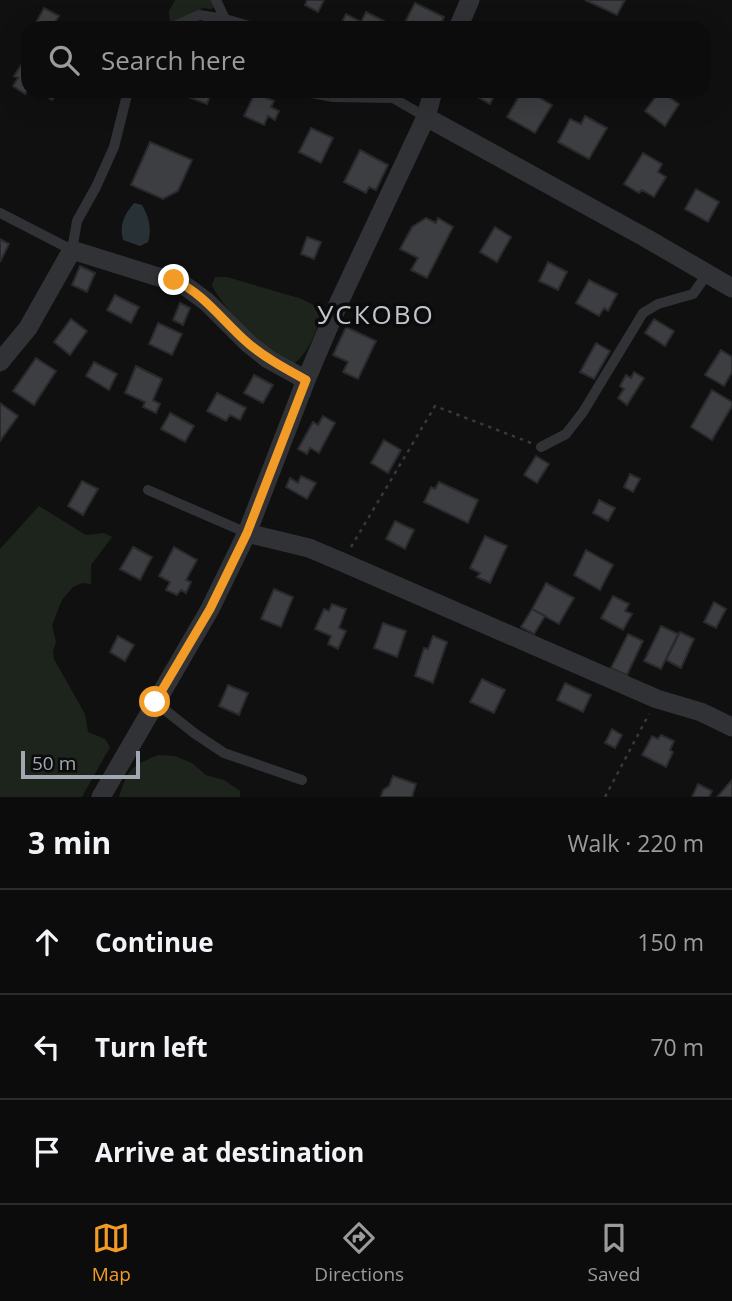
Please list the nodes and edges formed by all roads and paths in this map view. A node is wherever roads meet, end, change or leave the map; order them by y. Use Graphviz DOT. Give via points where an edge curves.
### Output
graph roads {
  1 [pos="216,0"];
  2 [pos="470,0"];
  3 [pos="225,19"];
  4 [pos="186,21"];
  5 [pos="232,21"];
  6 [pos="461,21"];
  7 [pos="126,98"];
  8 [pos="395,98"];
  9 [pos="431,98"];
  10 [pos="426,117"];
  11 [pos="0,213"];
  12 [pos="72,250"];
  13 [pos="708,273"];
  14 [pos="732,288"];
  15 [pos="0,362"];
  16 [pos="306,380"];
  17 [pos="541,447"];
  18 [pos="148,490"];
  19 [pos="247,533"];
  20 [pos="342,562"];
  21 [pos="657,699"];
  22 [pos="155,702"];
  23 [pos="732,727"];
  24 [pos="302,780"];
  25 [pos="101,797"];
  26 [pos="605,797"];
  1 -- 3 [label="lane"];
  2 -- 6 [label="street"];
  3 -- 4 [label="lane" via="199,15"];
  3 -- 5 [label="lane"];
  7 -- 12 [label="lane" via="114,147 77,221"];
  8 -- 10 [label="lane"];
  9 -- 10 [label="street"];
  10 -- 13 [label="street"];
  10 -- 16 [label="street"];
  11 -- 12 [label="lane"];
  12 -- 15 [label="street" via="28,328"];
  12 -- 16 [label="street" via="184,285 268,359"];
  13 -- 14 [label="street"];
  13 -- 17 [label="lane" via="693,294 643,313 583,412 566,434"];
  16 -- 19 [label="street"];
  17 -- 20 [label="path" via="435,406"];
  18 -- 19 [label="lane"];
  19 -- 20 [label="street" via="309,548"];
  19 -- 22 [label="street" via="210,609"];
  20 -- 21 [label="street"];
  21 -- 23 [label="street"];
  21 -- 26 [label="path"];
  22 -- 24 [label="lane" via="224,753"];
  22 -- 25 [label="street"];
}
